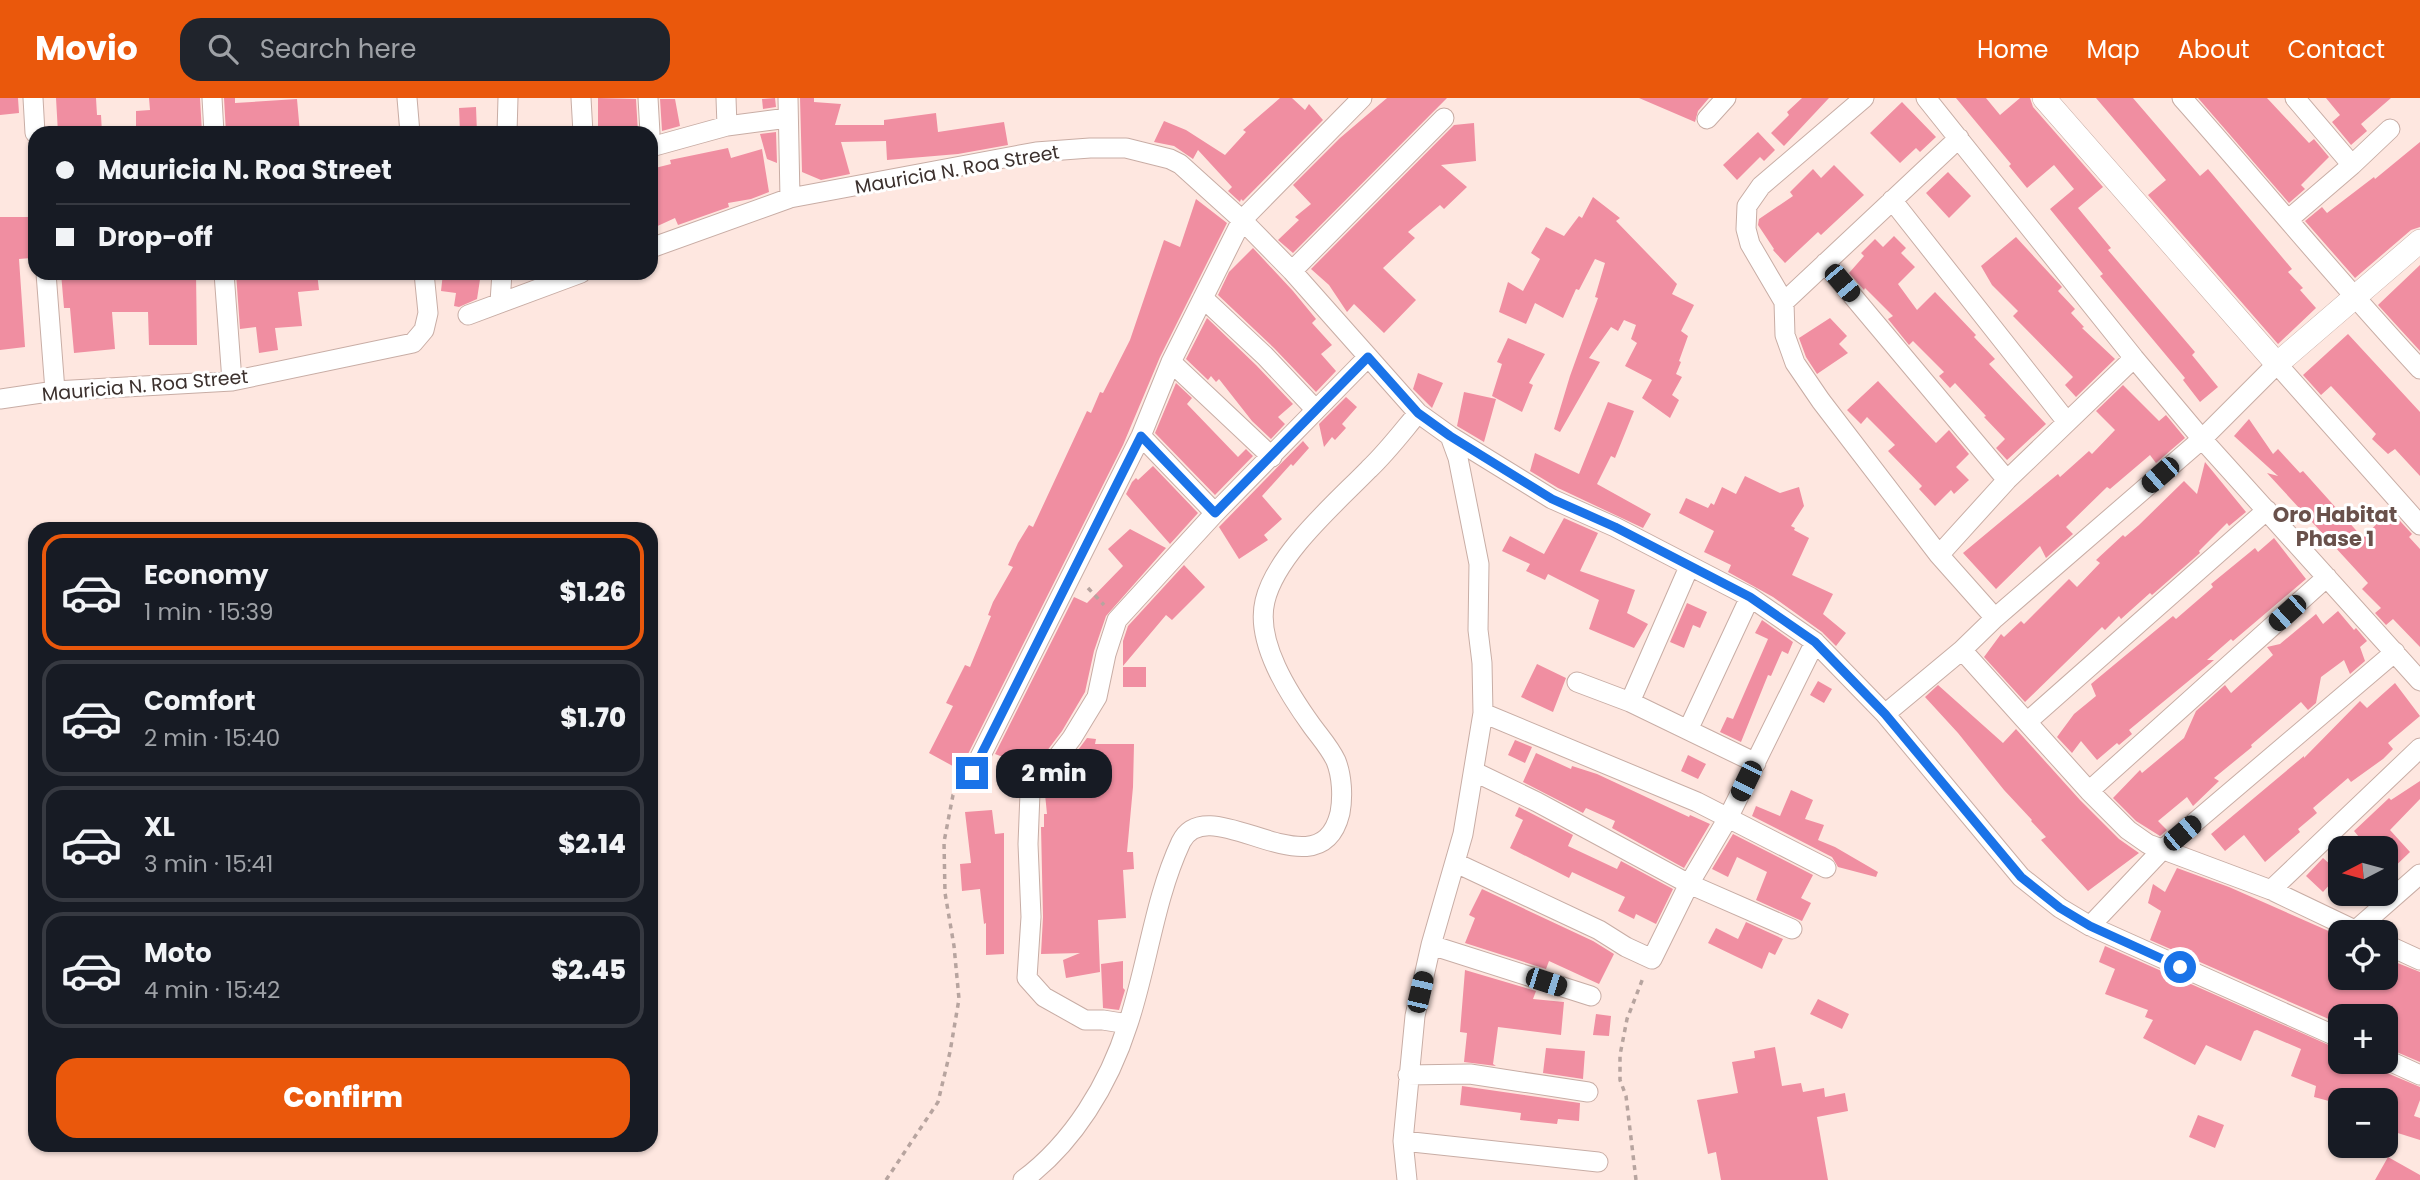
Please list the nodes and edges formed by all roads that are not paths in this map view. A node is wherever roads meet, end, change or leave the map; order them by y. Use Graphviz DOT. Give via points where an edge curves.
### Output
graph roads {
  1 [pos="33,98"];
  2 [pos="212,98"];
  3 [pos="407,98"];
  4 [pos="508,98"];
  5 [pos="581,98"];
  6 [pos="648,98"];
  7 [pos="726,98"];
  8 [pos="788,98"];
  9 [pos="1362,98"];
  10 [pos="1727,98"];
  11 [pos="1864,98"];
  12 [pos="1926,98"];
  13 [pos="2044,98"];
  14 [pos="2182,98"];
  15 [pos="2295,98"];
  16 [pos="788,118"];
  17 [pos="1444,118"];
  18 [pos="1707,119"];
  19 [pos="35,126"];
  20 [pos="214,126"];
  21 [pos="409,126"];
  22 [pos="507,126"];
  23 [pos="583,126"];
  24 [pos="650,126"];
  25 [pos="727,126"];
  26 [pos="2390,129"];
  27 [pos="1959,138"];
  28 [pos="658,145"];
  29 [pos="2352,166"];
  30 [pos="790,198"];
  31 [pos="1892,200"];
  32 [pos="2289,219"];
  33 [pos="1242,220"];
  34 [pos="2420,241"];
  35 [pos="658,245"];
  36 [pos="1825,263"];
  37 [pos="1292,271"];
  38 [pos="47,280"];
  39 [pos="225,280"];
  40 [pos="425,280"];
  41 [pos="502,280"];
  42 [pos="561,280"];
  43 [pos="1203,298"];
  44 [pos="2355,299"];
  45 [pos="500,302"];
  46 [pos="1784,302"];
  47 [pos="468,315"];
  48 [pos="1368,357"];
  49 [pos="2134,358"];
  50 [pos="1171,362"];
  51 [pos="2277,364"];
  52 [pos="2420,369"];
  53 [pos="232,381"];
  54 [pos="55,391"];
  55 [pos="0,399"];
  56 [pos="1316,410"];
  57 [pos="1418,413"];
  58 [pos="2067,422"];
  59 [pos="1141,436"];
  60 [pos="1450,436"];
  61 [pos="2202,439"];
  62 [pos="1272,457"];
  63 [pos="2007,480"];
  64 [pos="2267,510"];
  65 [pos="1215,513"];
  66 [pos="2420,525"];
  67 [pos="1939,555"];
  68 [pos="1689,567"];
  69 [pos="2327,577"];
  70 [pos="1750,597"];
  71 [pos="1995,618"];
  72 [pos="1815,642"];
  73 [pos="1962,650"];
  74 [pos="2395,652"];
  75 [pos="2420,681"];
  76 [pos="1577,682"];
  77 [pos="1630,702"];
  78 [pos="1483,713"];
  79 [pos="1885,714"];
  80 [pos="2027,722"];
  81 [pos="1688,730"];
  82 [pos="2420,748"];
  83 [pos="1756,763"];
  84 [pos="1475,772"];
  85 [pos="972,773"];
  86 [pos="2089,791"];
  87 [pos="1728,818"];
  88 [pos="2161,851"];
  89 [pos="1456,863"];
  90 [pos="1826,868"];
  91 [pos="2420,874"];
  92 [pos="1689,884"];
  93 [pos="2271,890"];
  94 [pos="2333,920"];
  95 [pos="2371,920"];
  96 [pos="2090,926"];
  97 [pos="1793,929"];
  98 [pos="1431,945"];
  99 [pos="2398,950"];
  100 [pos="2420,960"];
  101 [pos="1591,996"];
  102 [pos="1129,1024"];
  103 [pos="2328,1033"];
  104 [pos="2398,1065"];
  105 [pos="1408,1075"];
  106 [pos="2420,1075"];
  107 [pos="1588,1092"];
  108 [pos="1403,1142"];
  109 [pos="1598,1161"];
  110 [pos="1023,1180"];
  111 [pos="1407,1180"];
  1 -- 19 [label="street"];
  2 -- 20 [label="street"];
  3 -- 21 [label="street"];
  4 -- 22 [label="street"];
  5 -- 23 [label="street"];
  6 -- 24 [label="street"];
  7 -- 25 [label="street"];
  8 -- 16 [label="street"];
  9 -- 33 [label="street"];
  10 -- 18 [label="street"];
  11 -- 46 [label="street" via="1761,186 1748,206 1750,244"];
  12 -- 27 [label="street"];
  13 -- 51 [label="street"];
  14 -- 32 [label="street"];
  15 -- 29 [label="street"];
  16 -- 25 [label="street"];
  16 -- 30 [label="street"];
  17 -- 37 [label="street"];
  25 -- 28 [label="street"];
  26 -- 29 [label="street"];
  27 -- 31 [label="street"];
  27 -- 49 [label="street"];
  29 -- 32 [label="street"];
  30 -- 33 [label="street, Mauricia N. Roa Street" via="1037,152 1126,148 1180,164"];
  30 -- 35 [label="street, Mauricia N. Roa Street"];
  31 -- 36 [label="street"];
  31 -- 58 [label="street"];
  32 -- 44 [label="street"];
  33 -- 37 [label="street, Mauricia N. Roa Street"];
  33 -- 43 [label="street"];
  34 -- 44 [label="street"];
  36 -- 46 [label="street"];
  36 -- 63 [label="street"];
  37 -- 48 [label="street, Mauricia N. Roa Street"];
  38 -- 54 [label="street"];
  39 -- 53 [label="street"];
  40 -- 53 [label="street, Mauricia N. Roa Street" via="428,313 424,330 413,343"];
  41 -- 45 [label="street"];
  42 -- 45 [label="street"];
  43 -- 50 [label="street"];
  43 -- 56 [label="street"];
  44 -- 51 [label="street"];
  44 -- 52 [label="street"];
  45 -- 47 [label="street"];
  46 -- 67 [label="street" via="1785,335 1795,363"];
  48 -- 56 [label="street"];
  48 -- 57 [label="street, Mauricia N. Roa Street"];
  49 -- 58 [label="street"];
  49 -- 61 [label="street"];
  50 -- 59 [label="street"];
  50 -- 62 [label="street"];
  51 -- 61 [label="street"];
  51 -- 66 [label="street"];
  53 -- 54 [label="street, Mauricia N. Roa Street"];
  54 -- 55 [label="street, Mauricia N. Roa Street"];
  56 -- 62 [label="street"];
  57 -- 60 [label="street, Mauricia N. Roa Street"];
  57 -- 102 [label="street" via="1321,516 1280,568 1265,601 1264,638 1295,703 1335,761 1342,789 1339,815 1328,836 1309,846 1284,846 1212,825 1185,834 1167,872"];
  58 -- 63 [label="street"];
  59 -- 65 [label="street"];
  59 -- 85 [label="street"];
  60 -- 68 [label="street, Mauricia N. Roa Street" via="1552,499"];
  60 -- 78 [label="street" via="1479,564"];
  61 -- 64 [label="street"];
  61 -- 71 [label="street"];
  62 -- 65 [label="street"];
  63 -- 67 [label="street"];
  64 -- 69 [label="street"];
  64 -- 80 [label="street"];
  65 -- 102 [label="street" via="1117,620 1097,698 1030,793 1027,978 1044,997 1085,1020"];
  67 -- 71 [label="street"];
  68 -- 70 [label="street, Mauricia N. Roa Street"];
  68 -- 77 [label="street"];
  69 -- 74 [label="street"];
  69 -- 86 [label="street"];
  70 -- 72 [label="street, Mauricia N. Roa Street"];
  70 -- 81 [label="street"];
  71 -- 73 [label="street"];
  72 -- 79 [label="street, Mauricia N. Roa Street"];
  72 -- 83 [label="street"];
  73 -- 79 [label="street"];
  73 -- 80 [label="street"];
  74 -- 75 [label="street"];
  74 -- 88 [label="street"];
  76 -- 77 [label="street"];
  77 -- 81 [label="street"];
  78 -- 84 [label="street"];
  78 -- 87 [label="street"];
  79 -- 96 [label="street, Mauricia N. Roa Street" via="2021,877"];
  80 -- 86 [label="street"];
  81 -- 83 [label="street"];
  82 -- 93 [label="street"];
  83 -- 87 [label="street"];
  84 -- 89 [label="street"];
  84 -- 92 [label="street"];
  86 -- 88 [label="street" via="2128,830"];
  87 -- 90 [label="street"];
  87 -- 92 [label="street"];
  88 -- 93 [label="street"];
  88 -- 96 [label="street"];
  89 -- 92 [label="street" via="1652,958"];
  89 -- 98 [label="street"];
  91 -- 95 [label="street"];
  92 -- 97 [label="street"];
  93 -- 94 [label="street"];
  96 -- 103 [label="street, Mauricia N. Roa Street"];
  98 -- 101 [label="street"];
  98 -- 105 [label="street"];
  99 -- 100 [label="street"];
  102 -- 110 [label="street" via="1103,1083 1073,1132"];
  104 -- 106 [label="street"];
  105 -- 107 [label="street" via="1470,1074"];
  105 -- 108 [label="street"];
  108 -- 109 [label="street"];
  108 -- 111 [label="street"];
}
